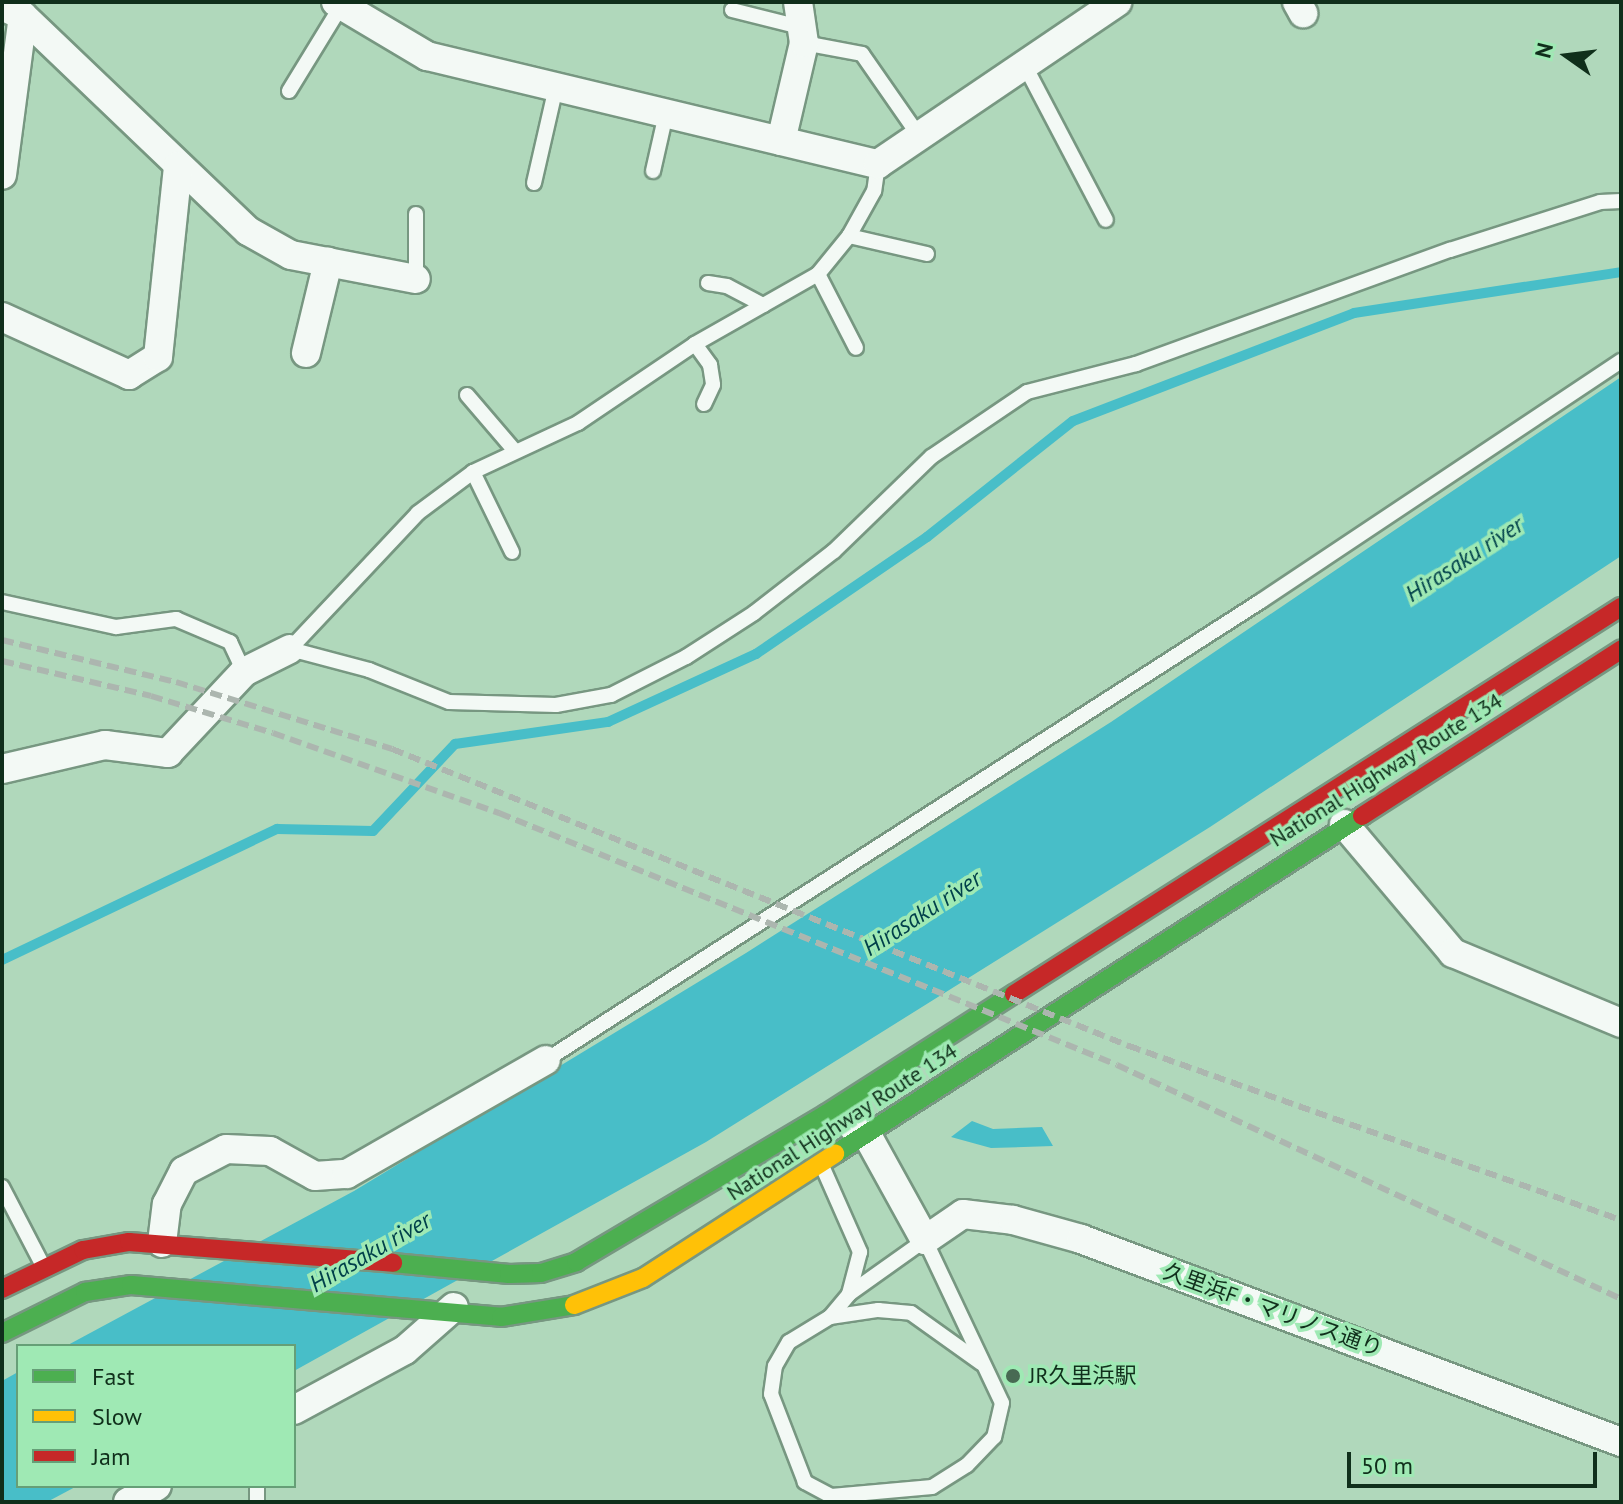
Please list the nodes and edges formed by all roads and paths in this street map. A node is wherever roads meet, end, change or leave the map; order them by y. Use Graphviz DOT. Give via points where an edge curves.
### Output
graph roads {
  1 [pos="1112,3"];
  2 [pos="338,4"];
  3 [pos="732,10"];
  4 [pos="12,11"];
  5 [pos="801,24"];
  6 [pos="1024,64"];
  7 [pos="556,87"];
  8 [pos="289,91"];
  9 [pos="666,114"];
  10 [pos="919,136"];
  11 [pos="781,141"];
  12 [pos="878,164"];
  13 [pos="178,166"];
  14 [pos="653,171"];
  15 [pos="2,175"];
  16 [pos="534,183"];
  17 [pos="1621,201"];
  18 [pos="416,214"];
  19 [pos="1106,220"];
  20 [pos="849,236"];
  21 [pos="927,254"];
  22 [pos="328,262"];
  23 [pos="818,274"];
  24 [pos="416,279"];
  25 [pos="708,283"];
  26 [pos="763,305"];
  27 [pos="2,317"];
  28 [pos="695,344"];
  29 [pos="856,348"];
  30 [pos="306,353"];
  31 [pos="1621,361"];
  32 [pos="467,395"];
  33 [pos="704,404"];
  34 [pos="515,451"];
  35 [pos="473,472"];
  36 [pos="512,552"];
  37 [pos="2,602"];
  38 [pos="1620,609"];
  39 [pos="290,649"];
  40 [pos="1621,650"];
  41 [pos="244,672"];
  42 [pos="2,769"];
  43 [pos="1344,824"];
  44 [pos="1621,1023"];
  45 [pos="546,1060"];
  46 [pos="826,1114"];
  47 [pos="867,1135"];
  48 [pos="821,1163"];
  49 [pos="2,1187"];
  50 [pos="925,1240"];
  51 [pos="162,1243"];
  52 [pos="44,1268"];
  53 [pos="499,1273"];
  54 [pos="2,1289"];
  55 [pos="849,1294"];
  56 [pos="448,1313"];
  57 [pos="830,1317"];
  58 [pos="2,1333"];
  59 [pos="984,1366"];
  60 [pos="296,1409"];
  61 [pos="1621,1442"];
  62 [pos="153,1488"];
  63 [pos="128,1502"];
  1 -- 6 [label="street"];
  2 -- 7 [label="street" via="427,56"];
  2 -- 8 [label="lane"];
  3 -- 5 [label="lane"];
  4 -- 13 [label="street"];
  4 -- 15 [label="street"];
  5 -- 10 [label="lane" via="862,54"];
  5 -- 11 [label="street"];
  6 -- 10 [label="street"];
  6 -- 19 [label="lane"];
  7 -- 9 [label="street"];
  7 -- 16 [label="lane"];
  9 -- 11 [label="street"];
  9 -- 14 [label="lane"];
  10 -- 12 [label="street"];
  11 -- 12 [label="street"];
  12 -- 20 [label="lane" via="874,191"];
  13 -- 22 [label="street" via="248,231 291,255"];
  13 -- 27 [label="street" via="158,357 129,375"];
  17 -- 39 [label="lane" via="1600,202 1450,250 1136,364 1027,392 931,457 834,551 754,613 686,657 611,695 556,705 449,702 369,670"];
  18 -- 24 [label="lane"];
  20 -- 21 [label="lane"];
  20 -- 23 [label="lane"];
  22 -- 24 [label="street"];
  22 -- 30 [label="street"];
  23 -- 26 [label="lane"];
  23 -- 29 [label="lane"];
  25 -- 26 [label="lane" via="727,286"];
  26 -- 28 [label="lane"];
  28 -- 33 [label="lane" via="710,365 713,385"];
  28 -- 34 [label="lane" via="578,423"];
  31 -- 45 [label="lane" via="1249,609"];
  32 -- 34 [label="lane"];
  34 -- 35 [label="lane"];
  35 -- 36 [label="lane"];
  35 -- 39 [label="lane" via="418,513"];
  37 -- 41 [label="lane" via="116,627 176,619 230,642"];
  38 -- 46 [label="highway, National Highway Route 134"];
  39 -- 41 [label="street"];
  40 -- 43 [label="highway, National Highway Route 134"];
  41 -- 42 [label="street" via="168,753 105,745"];
  43 -- 44 [label="street" via="1453,953"];
  43 -- 47 [label="highway, National Highway Route 134"];
  45 -- 51 [label="street" via="347,1174 315,1176 270,1151 226,1149 184,1171 167,1204"];
  46 -- 47 [label="street"];
  46 -- 48 [label="lane"];
  46 -- 53 [label="highway, National Highway Route 134" via="576,1262 541,1273"];
  47 -- 48 [label="highway, National Highway Route 134"];
  47 -- 50 [label="street"];
  48 -- 55 [label="lane" via="860,1252"];
  48 -- 56 [label="highway, National Highway Route 134" via="643,1278 557,1312 501,1317"];
  49 -- 52 [label="lane"];
  50 -- 55 [label="lane"];
  50 -- 59 [label="lane"];
  50 -- 61 [label="street, 久里浜F・マリノス通り" via="963,1214 1013,1220 1081,1239"];
  51 -- 52 [label="highway, National Highway Route 134" via="83,1250"];
  51 -- 53 [label="highway, National Highway Route 134"];
  52 -- 54 [label="highway, National Highway Route 134"];
  53 -- 56 [label="street"];
  55 -- 57 [label="lane"];
  56 -- 58 [label="highway, National Highway Route 134" via="131,1285 85,1292"];
  56 -- 60 [label="street" via="405,1350"];
  57 -- 59 [label="lane" via="878,1310 911,1313"];
  57 -- 59 [label="lane" via="789,1342 775,1366 771,1394 805,1482 831,1496 932,1487 967,1465 994,1437 1002,1403"];
  62 -- 63 [label="street"];
}
